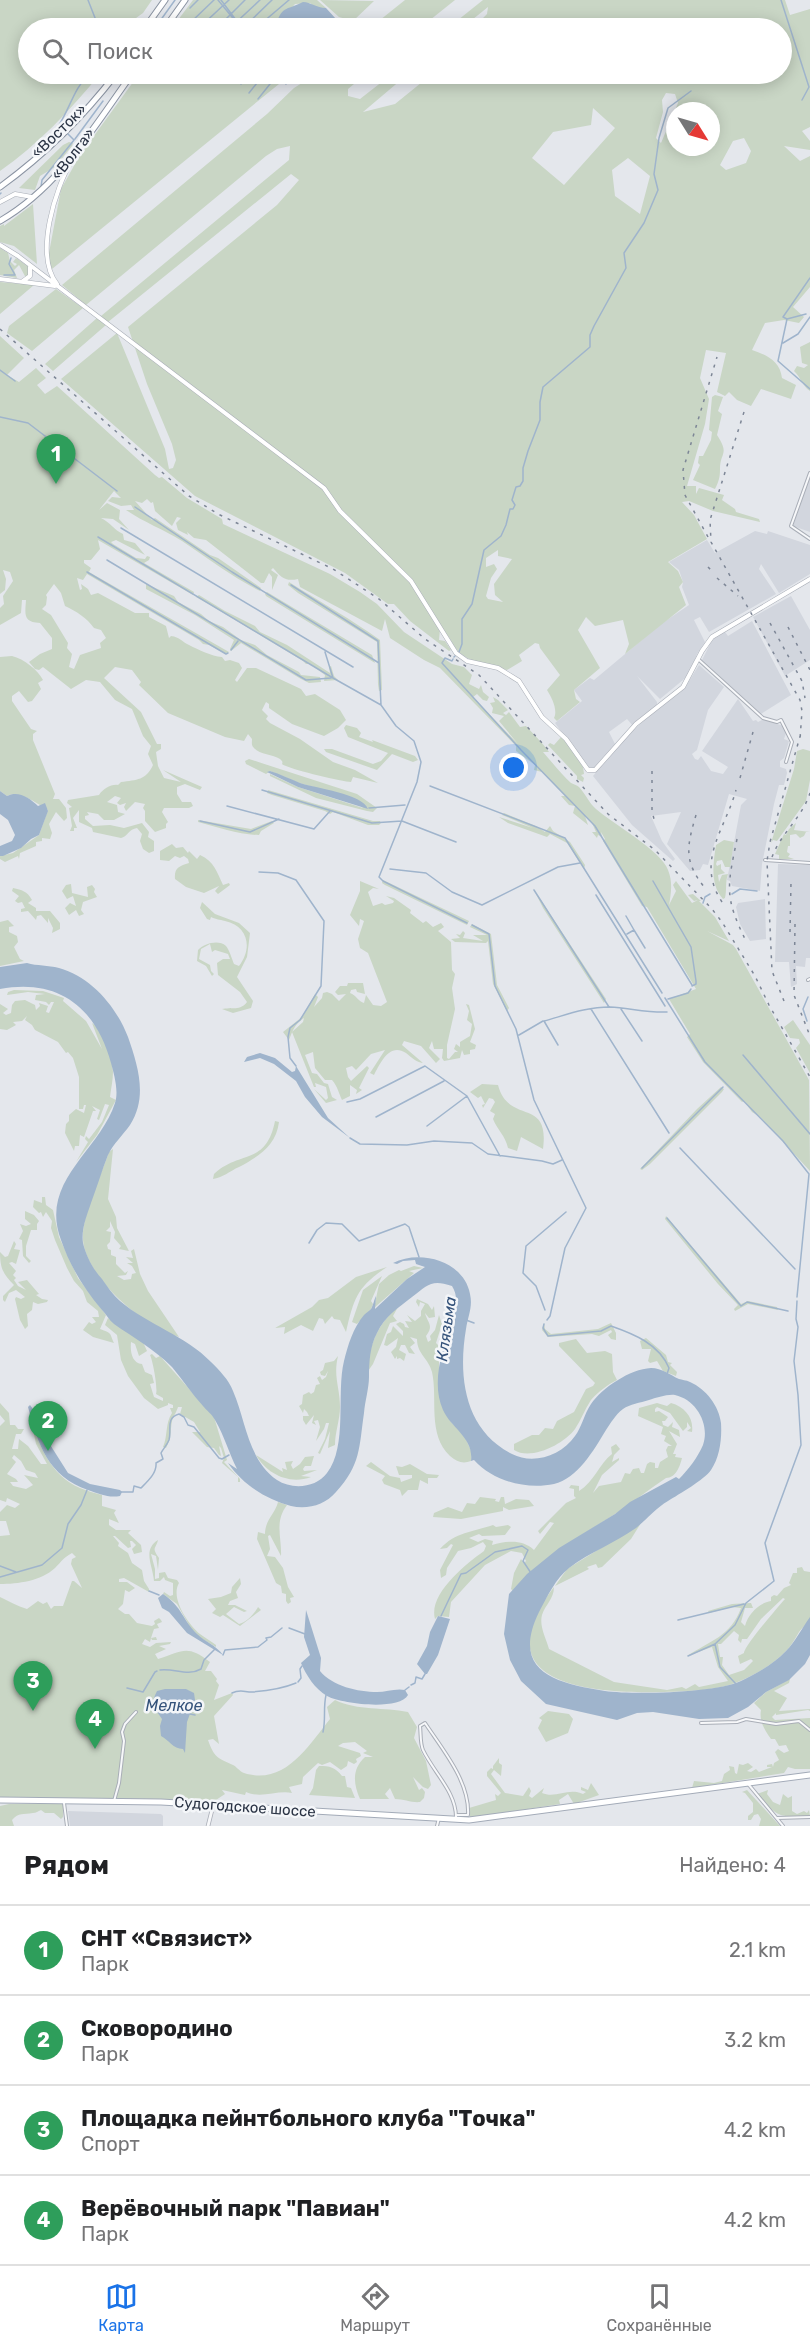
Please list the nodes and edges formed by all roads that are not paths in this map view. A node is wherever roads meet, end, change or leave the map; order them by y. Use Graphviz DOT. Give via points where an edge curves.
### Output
graph roads {
  1 [pos="167,0"];
  2 [pos="185,0"];
  3 [pos="154,18"];
  4 [pos="172,18"];
  5 [pos="106,84"];
  6 [pos="125,84"];
  7 [pos="118,93"];
  8 [pos="71,159"];
  9 [pos="0,185"];
  10 [pos="18,194"];
  11 [pos="31,200"];
  12 [pos="0,202"];
  13 [pos="0,220"];
  14 [pos="0,245"];
  15 [pos="28,264"];
  16 [pos="0,279"];
  17 [pos="22,282"];
  18 [pos="61,289"];
  19 [pos="810,473"];
  20 [pos="810,539"];
  21 [pos="810,579"];
  22 [pos="698,659"];
  23 [pos="786,762"];
  24 [pos="765,860"];
  25 [pos="810,862"];
  26 [pos="136,1712"];
  27 [pos="701,1723"];
  28 [pos="810,1730"];
  29 [pos="810,1776"];
  30 [pos="747,1783"];
  31 [pos="0,1800"];
  32 [pos="64,1800"];
  33 [pos="114,1801"];
  34 [pos="213,1806"];
  35 [pos="456,1817"];
  36 [pos="810,1817"];
  37 [pos="439,1818"];
  38 [pos="777,1818"];
  39 [pos="67,1826"];
  40 [pos="208,1826"];
  41 [pos="437,1826"];
  42 [pos="783,1826"];
  1 -- 3 [label="main road"];
  2 -- 4 [label="main road"];
  5 -- 9 [label="main road, «Восток»" via="42,154"];
  6 -- 7 [label="main road, «Волга»"];
  7 -- 8 [label="main road, «Волга»"];
  7 -- 18 [label="main road" via="72,159 58,187 46,259 50,275"];
  8 -- 10 [label="main road" via="35,195"];
  8 -- 11 [label="main road, «Волга»"];
  10 -- 11 [label="main road"];
  10 -- 12 [label="main road"];
  10 -- 13 [label="main road" via="23,204"];
  11 -- 13 [label="main road, «Волга»"];
  14 -- 15 [label="main road"];
  15 -- 17 [label="main road" via="32,272"];
  15 -- 18 [label="main road"];
  16 -- 17 [label="main road"];
  17 -- 18 [label="main road"];
  18 -- 22 [label="main road" via="324,488 340,511 411,581 451,648 462,658 498,668 519,681 542,717 566,739 588,770 595,770 636,724 683,687"];
  19 -- 20 [label="street" via="791,526"];
  21 -- 22 [label="main road" via="718,632"];
  22 -- 23 [label="street" via="764,718 781,720 792,742"];
  24 -- 25 [label="street"];
  26 -- 33 [label="street" via="122,1732"];
  27 -- 28 [label="street" via="745,1719 776,1724 799,1721"];
  29 -- 30 [label="main road, Судогодское шоссе"];
  30 -- 35 [label="main road, Судогодское шоссе" via="499,1817"];
  30 -- 38 [label="street"];
  31 -- 32 [label="main road, Судогодское шоссе"];
  32 -- 33 [label="main road, Судогодское шоссе"];
  32 -- 39 [label="street"];
  33 -- 34 [label="main road, Судогодское шоссе"];
  34 -- 37 [label="main road, Судогодское шоссе"];
  34 -- 40 [label="street"];
  35 -- 35 [label="street" via="451,1794 422,1749 420,1726 425,1723 466,1794 468,1815"];
  35 -- 37 [label="main road, Судогодское шоссе"];
  36 -- 38 [label="street"];
  37 -- 41 [label="street"];
  38 -- 42 [label="street"];
}
